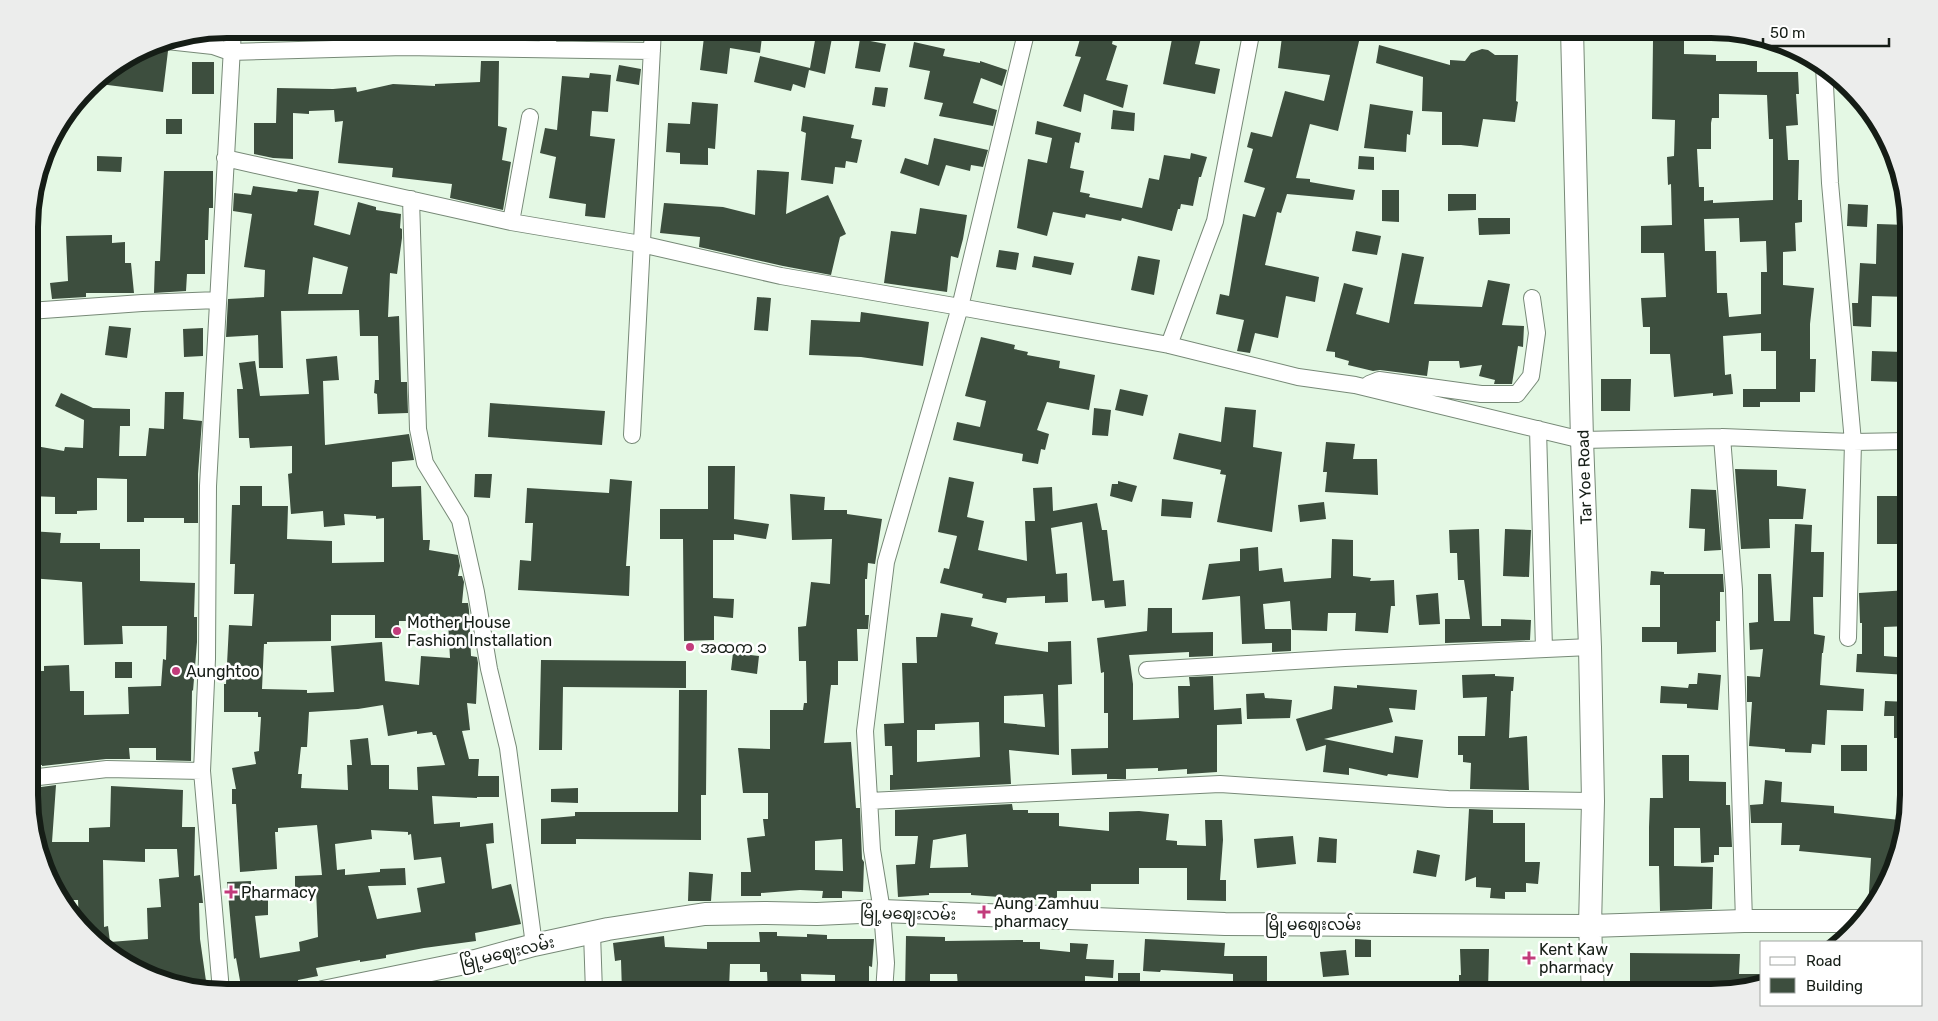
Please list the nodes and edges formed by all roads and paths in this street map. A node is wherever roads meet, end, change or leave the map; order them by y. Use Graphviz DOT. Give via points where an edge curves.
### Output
graph roads {
  1 [pos="232,38"];
  2 [pos="549,38"];
  3 [pos="653,38"];
  4 [pos="1025,38"];
  5 [pos="1250,38"];
  6 [pos="1572,38"];
  7 [pos="185,42"];
  8 [pos="546,50"];
  9 [pos="230,52"];
  10 [pos="652,52"];
  11 [pos="1825,76"];
  12 [pos="530,117"];
  13 [pos="225,158"];
  14 [pos="411,199"];
  15 [pos="511,222"];
  16 [pos="641,244"];
  17 [pos="1532,298"];
  18 [pos="218,300"];
  19 [pos="960,306"];
  20 [pos="38,310"];
  21 [pos="1169,345"];
  22 [pos="1362,386"];
  23 [pos="1538,429"];
  24 [pos="632,435"];
  25 [pos="1722,437"];
  26 [pos="1582,440"];
  27 [pos="1900,441"];
  28 [pos="1853,442"];
  29 [pos="1848,638"];
  30 [pos="1590,647"];
  31 [pos="1544,649"];
  32 [pos="1147,670"];
  33 [pos="202,771"];
  34 [pos="38,777"];
  35 [pos="1593,800"];
  36 [pos="869,801"];
  37 [pos="882,911"];
  38 [pos="1744,921"];
  39 [pos="1849,924"];
  40 [pos="1590,926"];
  41 [pos="592,933"];
  42 [pos="534,945"];
  43 [pos="221,984"];
  44 [pos="361,984"];
  45 [pos="594,984"];
  46 [pos="885,984"];
  47 [pos="1593,984"];
  1 -- 9 [label="street"];
  2 -- 8 [label="street"];
  3 -- 10 [label="street"];
  4 -- 19 [label="street"];
  5 -- 21 [label="street" via="1215,221"];
  6 -- 26 [label="main road, Tar Yoe Road"];
  7 -- 9 [label="street"];
  8 -- 9 [label="street" via="404,47"];
  8 -- 10 [label="street"];
  9 -- 13 [label="street"];
  10 -- 16 [label="street"];
  11 -- 28 [label="street" via="1830,183"];
  12 -- 15 [label="street"];
  13 -- 14 [label="street"];
  13 -- 18 [label="street"];
  14 -- 15 [label="street"];
  14 -- 42 [label="street" via="418,429 426,463 460,520 508,748"];
  15 -- 16 [label="street"];
  16 -- 19 [label="street" via="781,276"];
  16 -- 24 [label="street"];
  17 -- 22 [label="street" via="1537,333 1531,376 1516,394 1481,394 1380,380"];
  18 -- 20 [label="street"];
  18 -- 33 [label="street" via="208,486 207,659"];
  19 -- 21 [label="street"];
  19 -- 36 [label="street" via="886,562 865,731"];
  21 -- 22 [label="street" via="1298,377"];
  22 -- 23 [label="street"];
  23 -- 26 [label="street"];
  23 -- 31 [label="street"];
  25 -- 26 [label="street"];
  25 -- 28 [label="street"];
  25 -- 38 [label="street" via="1734,590"];
  26 -- 30 [label="main road, Tar Yoe Road"];
  27 -- 28 [label="street"];
  28 -- 29 [label="street"];
  30 -- 31 [label="street"];
  30 -- 35 [label="main road, Tar Yoe Road"];
  31 -- 32 [label="street"];
  33 -- 34 [label="street" via="107,770"];
  33 -- 43 [label="street"];
  35 -- 36 [label="street" via="1448,799 1220,784"];
  35 -- 40 [label="main road, Tar Yoe Road"];
  36 -- 37 [label="street" via="872,850"];
  37 -- 40 [label="main road, မြို့မဈေးလမ်း" via="1226,924"];
  37 -- 41 [label="main road, မြို့မဈေးလမ်း" via="705,914"];
  37 -- 46 [label="street"];
  38 -- 39 [label="main road, မြို့မဈေးလမ်း"];
  38 -- 40 [label="main road, မြို့မဈေးလမ်း"];
  40 -- 47 [label="main road, Tar Yoe Road"];
  41 -- 42 [label="main road, မြို့မဈေးလမ်း"];
  41 -- 45 [label="street"];
  42 -- 44 [label="main road, မြို့မဈေးလမ်း"];
}
